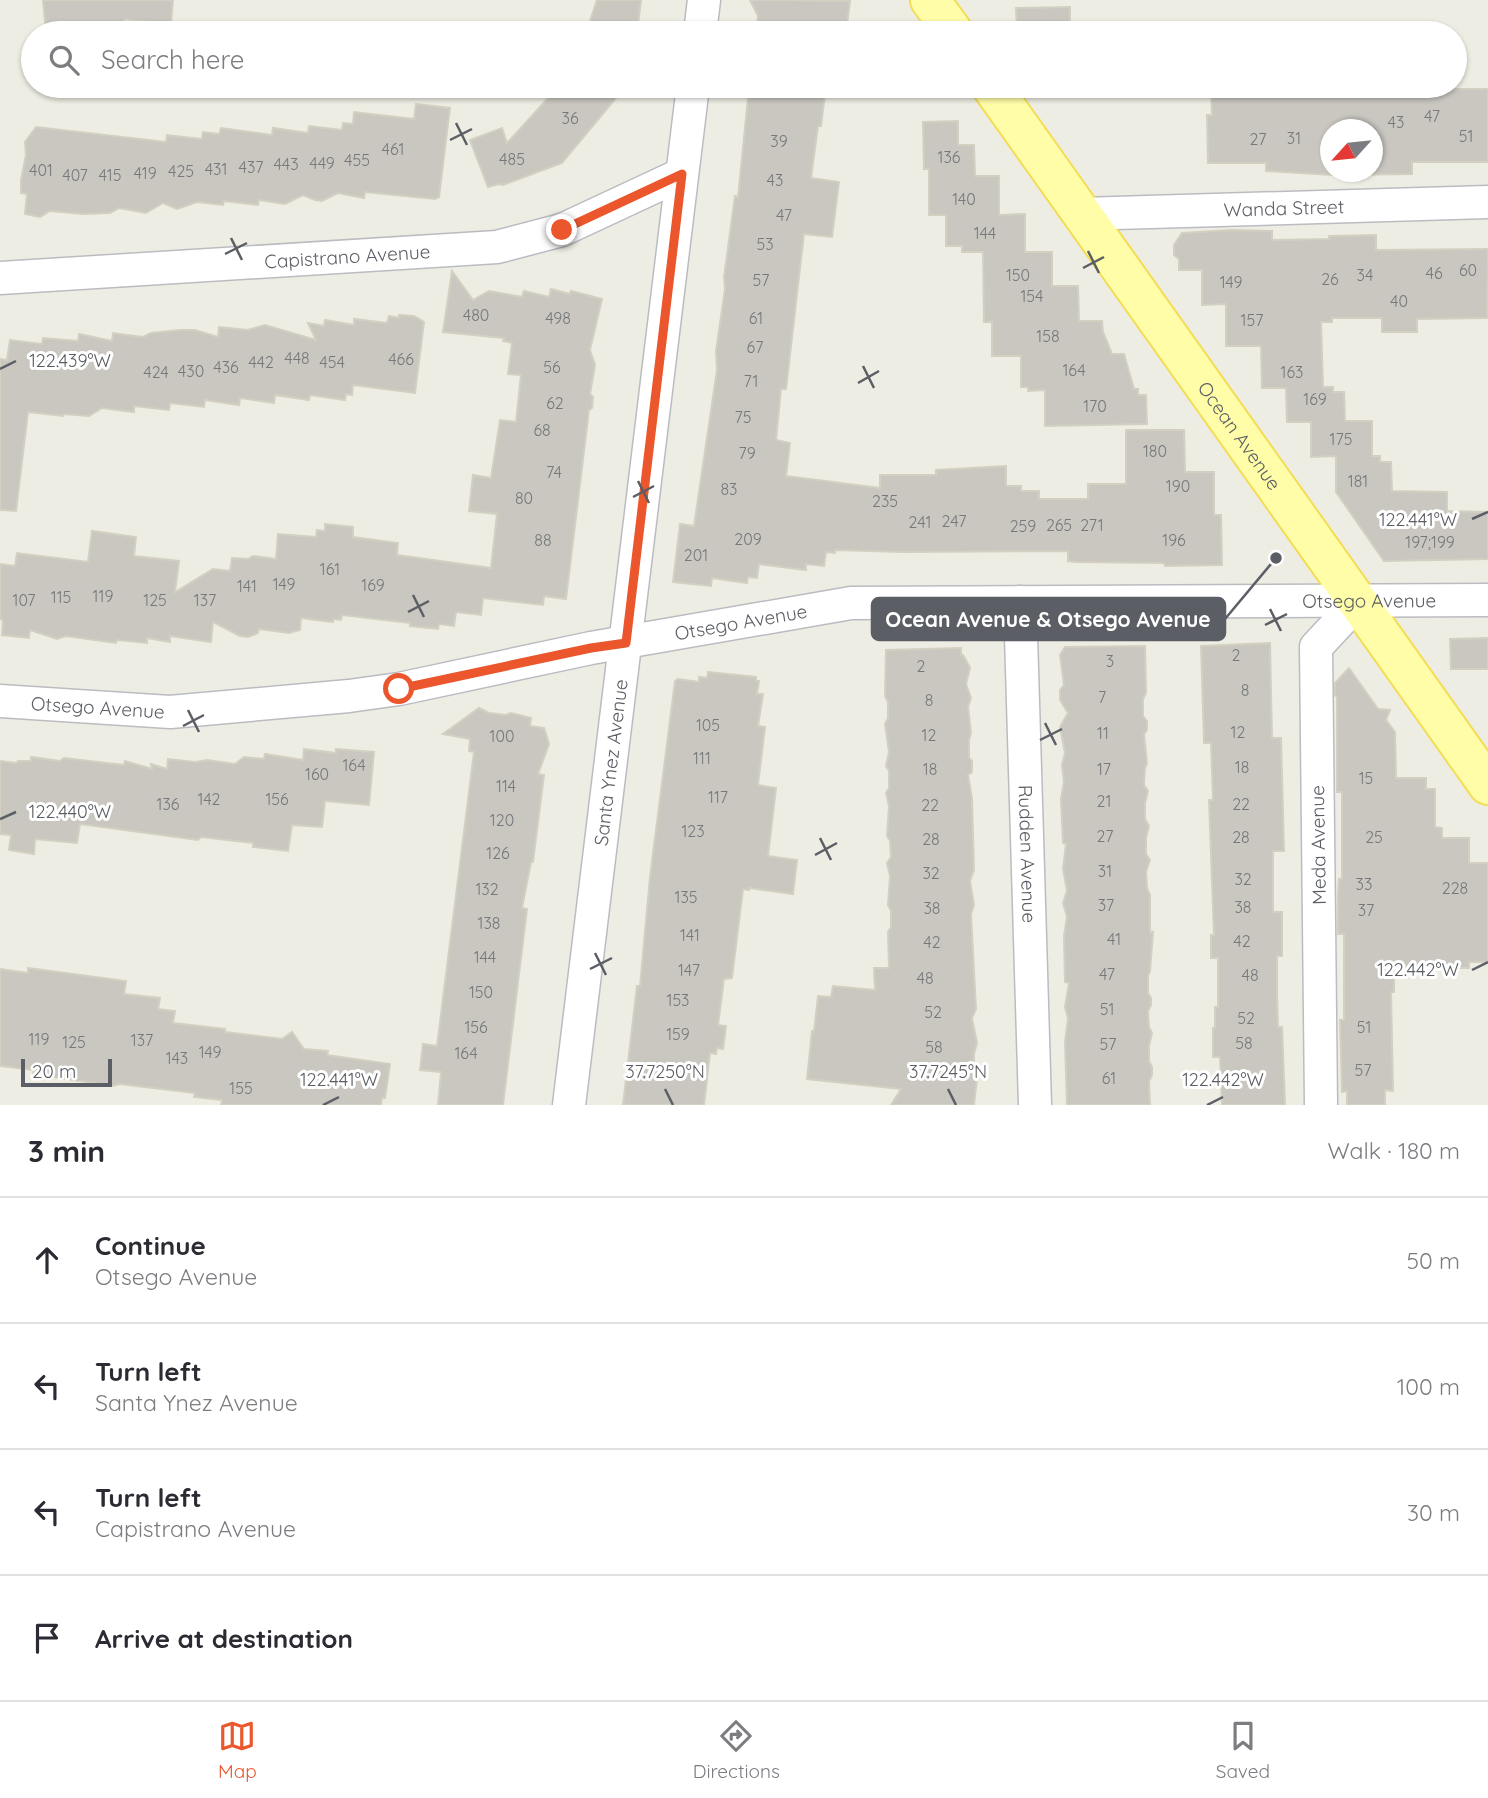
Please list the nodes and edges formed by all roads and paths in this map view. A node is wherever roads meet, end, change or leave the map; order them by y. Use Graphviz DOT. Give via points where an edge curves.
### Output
graph roads {
  1 [pos="704,0"];
  2 [pos="930,0"];
  3 [pos="701,21"];
  4 [pos="945,21"];
  5 [pos="692,98"];
  6 [pos="999,98"];
  7 [pos="682,174"];
  8 [pos="1488,202"];
  9 [pos="1081,214"];
  10 [pos="0,278"];
  11 [pos="1488,600"];
  12 [pos="1020,602"];
  13 [pos="1358,602"];
  14 [pos="626,643"];
  15 [pos="0,701"];
  16 [pos="1488,785"];
  17 [pos="569,1105"];
  18 [pos="1035,1105"];
  19 [pos="1321,1105"];
  1 -- 3 [label="street"];
  2 -- 4 [label="main road"];
  5 -- 7 [label="street, Santa Ynez Avenue"];
  6 -- 9 [label="main road, Ocean Avenue"];
  7 -- 10 [label="street, Capistrano Avenue" via="562,230 497,247"];
  7 -- 14 [label="street, Santa Ynez Avenue"];
  8 -- 9 [label="street, Wanda Street"];
  9 -- 13 [label="main road, Ocean Avenue"];
  11 -- 13 [label="street, Otsego Avenue"];
  12 -- 13 [label="street, Otsego Avenue"];
  12 -- 14 [label="street, Otsego Avenue" via="851,603"];
  12 -- 18 [label="street, Rudden Avenue"];
  13 -- 16 [label="main road, Ocean Avenue"];
  13 -- 19 [label="street, Meda Avenue" via="1316,647"];
  14 -- 15 [label="street, Otsego Avenue" via="349,696 170,712"];
  14 -- 17 [label="street, Santa Ynez Avenue"];
}
